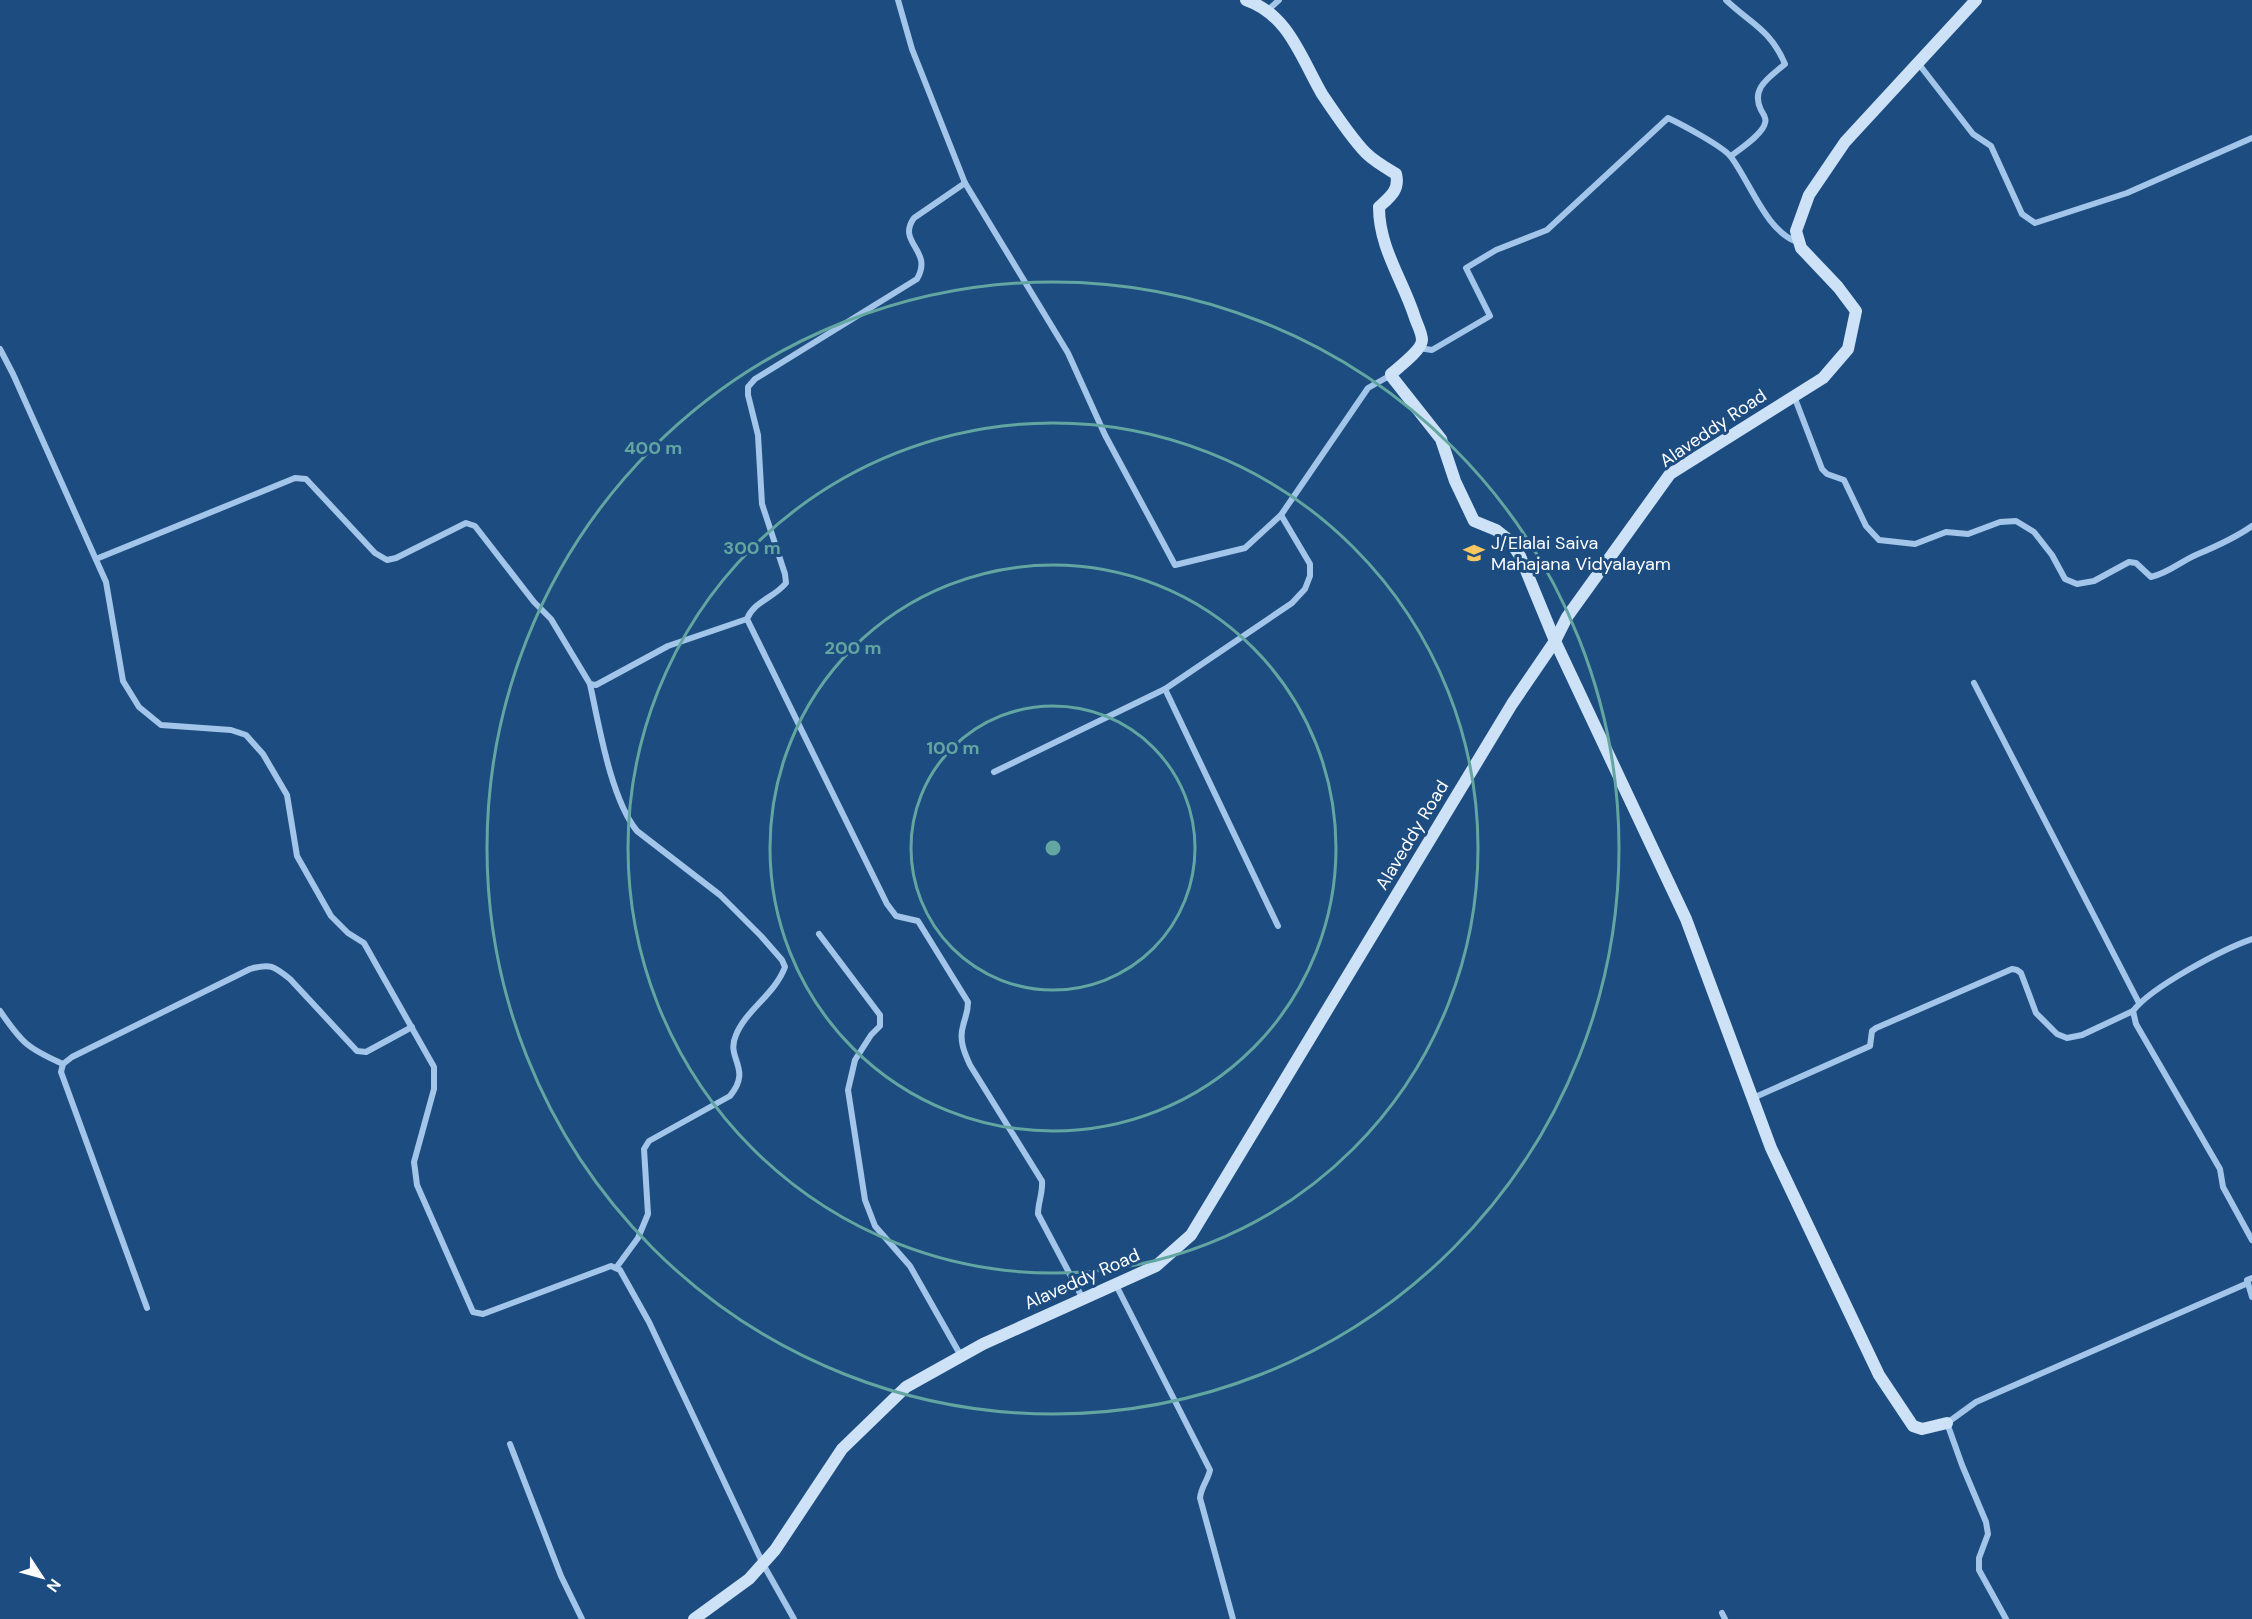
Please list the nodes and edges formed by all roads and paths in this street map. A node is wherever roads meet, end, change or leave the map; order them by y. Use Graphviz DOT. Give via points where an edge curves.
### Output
graph roads {
  1 [pos="898,0"];
  2 [pos="1246,0"];
  3 [pos="1279,0"];
  4 [pos="1726,0"];
  5 [pos="1976,0"];
  6 [pos="1267,11"];
  7 [pos="1918,63"];
  8 [pos="2252,138"];
  9 [pos="1731,156"];
  10 [pos="965,183"];
  11 [pos="1798,242"];
  12 [pos="1419,348"];
  13 [pos="0,349"];
  14 [pos="1391,374"];
  15 [pos="1794,396"];
  16 [pos="1281,515"];
  17 [pos="2252,526"];
  18 [pos="96,559"];
  19 [pos="747,620"];
  20 [pos="1555,641"];
  21 [pos="1974,683"];
  22 [pos="590,684"];
  23 [pos="1165,689"];
  24 [pos="994,772"];
  25 [pos="1278,926"];
  26 [pos="819,934"];
  27 [pos="2252,939"];
  28 [pos="2139,1003"];
  29 [pos="0,1011"];
  30 [pos="2133,1011"];
  31 [pos="412,1027"];
  32 [pos="63,1064"];
  33 [pos="1753,1098"];
  34 [pos="2252,1240"];
  35 [pos="616,1268"];
  36 [pos="2250,1280"];
  37 [pos="1115,1284"];
  38 [pos="2252,1297"];
  39 [pos="1083,1299"];
  40 [pos="147,1308"];
  41 [pos="961,1356"];
  42 [pos="1947,1423"];
  43 [pos="510,1444"];
  44 [pos="763,1564"];
  45 [pos="582,1619"];
  46 [pos="694,1619"];
  47 [pos="794,1619"];
  48 [pos="1233,1619"];
  49 [pos="2006,1619"];
  1 -- 10 [label="street" via="912,49"];
  2 -- 6 [label="street"];
  3 -- 6 [label="street"];
  4 -- 9 [label="street" via="1778,46 1785,64 1757,93 1765,125"];
  5 -- 7 [label="street"];
  6 -- 12 [label="street" via="1300,49 1322,94 1366,154 1396,174 1395,191 1379,207 1379,222 1385,246 1411,304 1422,340"];
  7 -- 8 [label="street" via="1973,134 1991,146 2022,214 2035,223 2127,194"];
  7 -- 11 [label="street" via="1845,142 1809,195 1796,231"];
  9 -- 11 [label="street" via="1776,229 1787,239"];
  9 -- 12 [label="street" via="1668,118 1547,230 1496,250 1466,268 1490,316 1432,350"];
  10 -- 16 [label="street" via="1068,353 1105,435 1175,565 1245,548"];
  10 -- 19 [label="street" via="909,225 908,233 922,259 923,269 917,279 748,387 758,435 762,504 786,583 751,609"];
  11 -- 15 [label="street, Alaveddy Road" via="1856,311 1848,349 1823,378"];
  12 -- 14 [label="street"];
  13 -- 18 [label="street"];
  14 -- 16 [label="street" via="1368,388"];
  14 -- 20 [label="street" via="1441,439 1474,521 1496,530 1520,556"];
  15 -- 17 [label="street" via="1822,469 1844,480 1866,526 1879,540 1915,544 1946,532 1968,534 2016,521 2034,532 2066,579 2077,584 2094,581 2129,562 2136,563 2151,577 2164,574"];
  15 -- 20 [label="street, Alaveddy Road" via="1670,474 1567,617"];
  16 -- 23 [label="street" via="1310,564 1305,589 1292,603"];
  18 -- 22 [label="street" via="295,478 306,479 375,554 387,560 466,523 476,526 551,619"];
  18 -- 31 [label="street" via="106,582 123,681 139,707 160,725 231,730 246,735 263,754 287,795 297,856 331,916 364,943"];
  19 -- 22 [label="street" via="668,646 596,685"];
  19 -- 39 [label="street" via="886,904 896,916 918,921 968,1002 962,1046 1042,1181 1038,1214"];
  20 -- 33 [label="street" via="1686,919"];
  20 -- 37 [label="street, Alaveddy Road" via="1512,704 1191,1235 1156,1266"];
  21 -- 28 [label="street"];
  22 -- 35 [label="street" via="608,762 628,820 720,895 785,967 735,1036 733,1047 741,1074 738,1086 730,1096 649,1141 644,1149 648,1214 638,1238"];
  23 -- 24 [label="street"];
  23 -- 25 [label="street"];
  26 -- 41 [label="street" via="880,1014 880,1026 855,1060 848,1090 865,1200 875,1226 910,1266"];
  27 -- 28 [label="street" via="2228,948"];
  28 -- 30 [label="street"];
  29 -- 32 [label="street" via="19,1039"];
  30 -- 33 [label="street" via="2067,1038 2057,1034 2036,1013 2021,973 2012,969 1876,1028 1870,1046"];
  30 -- 34 [label="street" via="2136,1024 2220,1169 2223,1187"];
  31 -- 32 [label="street" via="366,1052 357,1052 290,979 264,964"];
  31 -- 35 [label="street" via="434,1067 434,1089 414,1162 417,1185 473,1312 483,1314 611,1266"];
  32 -- 40 [label="street" via="61,1072"];
  33 -- 42 [label="street" via="1771,1148 1879,1375 1913,1426 1922,1429"];
  35 -- 44 [label="street" via="649,1322"];
  36 -- 38 [label="street"];
  36 -- 42 [label="street" via="1976,1402"];
  37 -- 39 [label="street, Alaveddy Road"];
  37 -- 48 [label="street" via="1210,1470 1200,1498"];
  39 -- 41 [label="street, Alaveddy Road"];
  41 -- 44 [label="street, Alaveddy Road" via="906,1387 842,1449"];
  42 -- 49 [label="street" via="1986,1522 1988,1534 1979,1570"];
  43 -- 45 [label="street" via="561,1576"];
  44 -- 46 [label="street, Alaveddy Road" via="749,1579"];
  44 -- 47 [label="street"];
}
